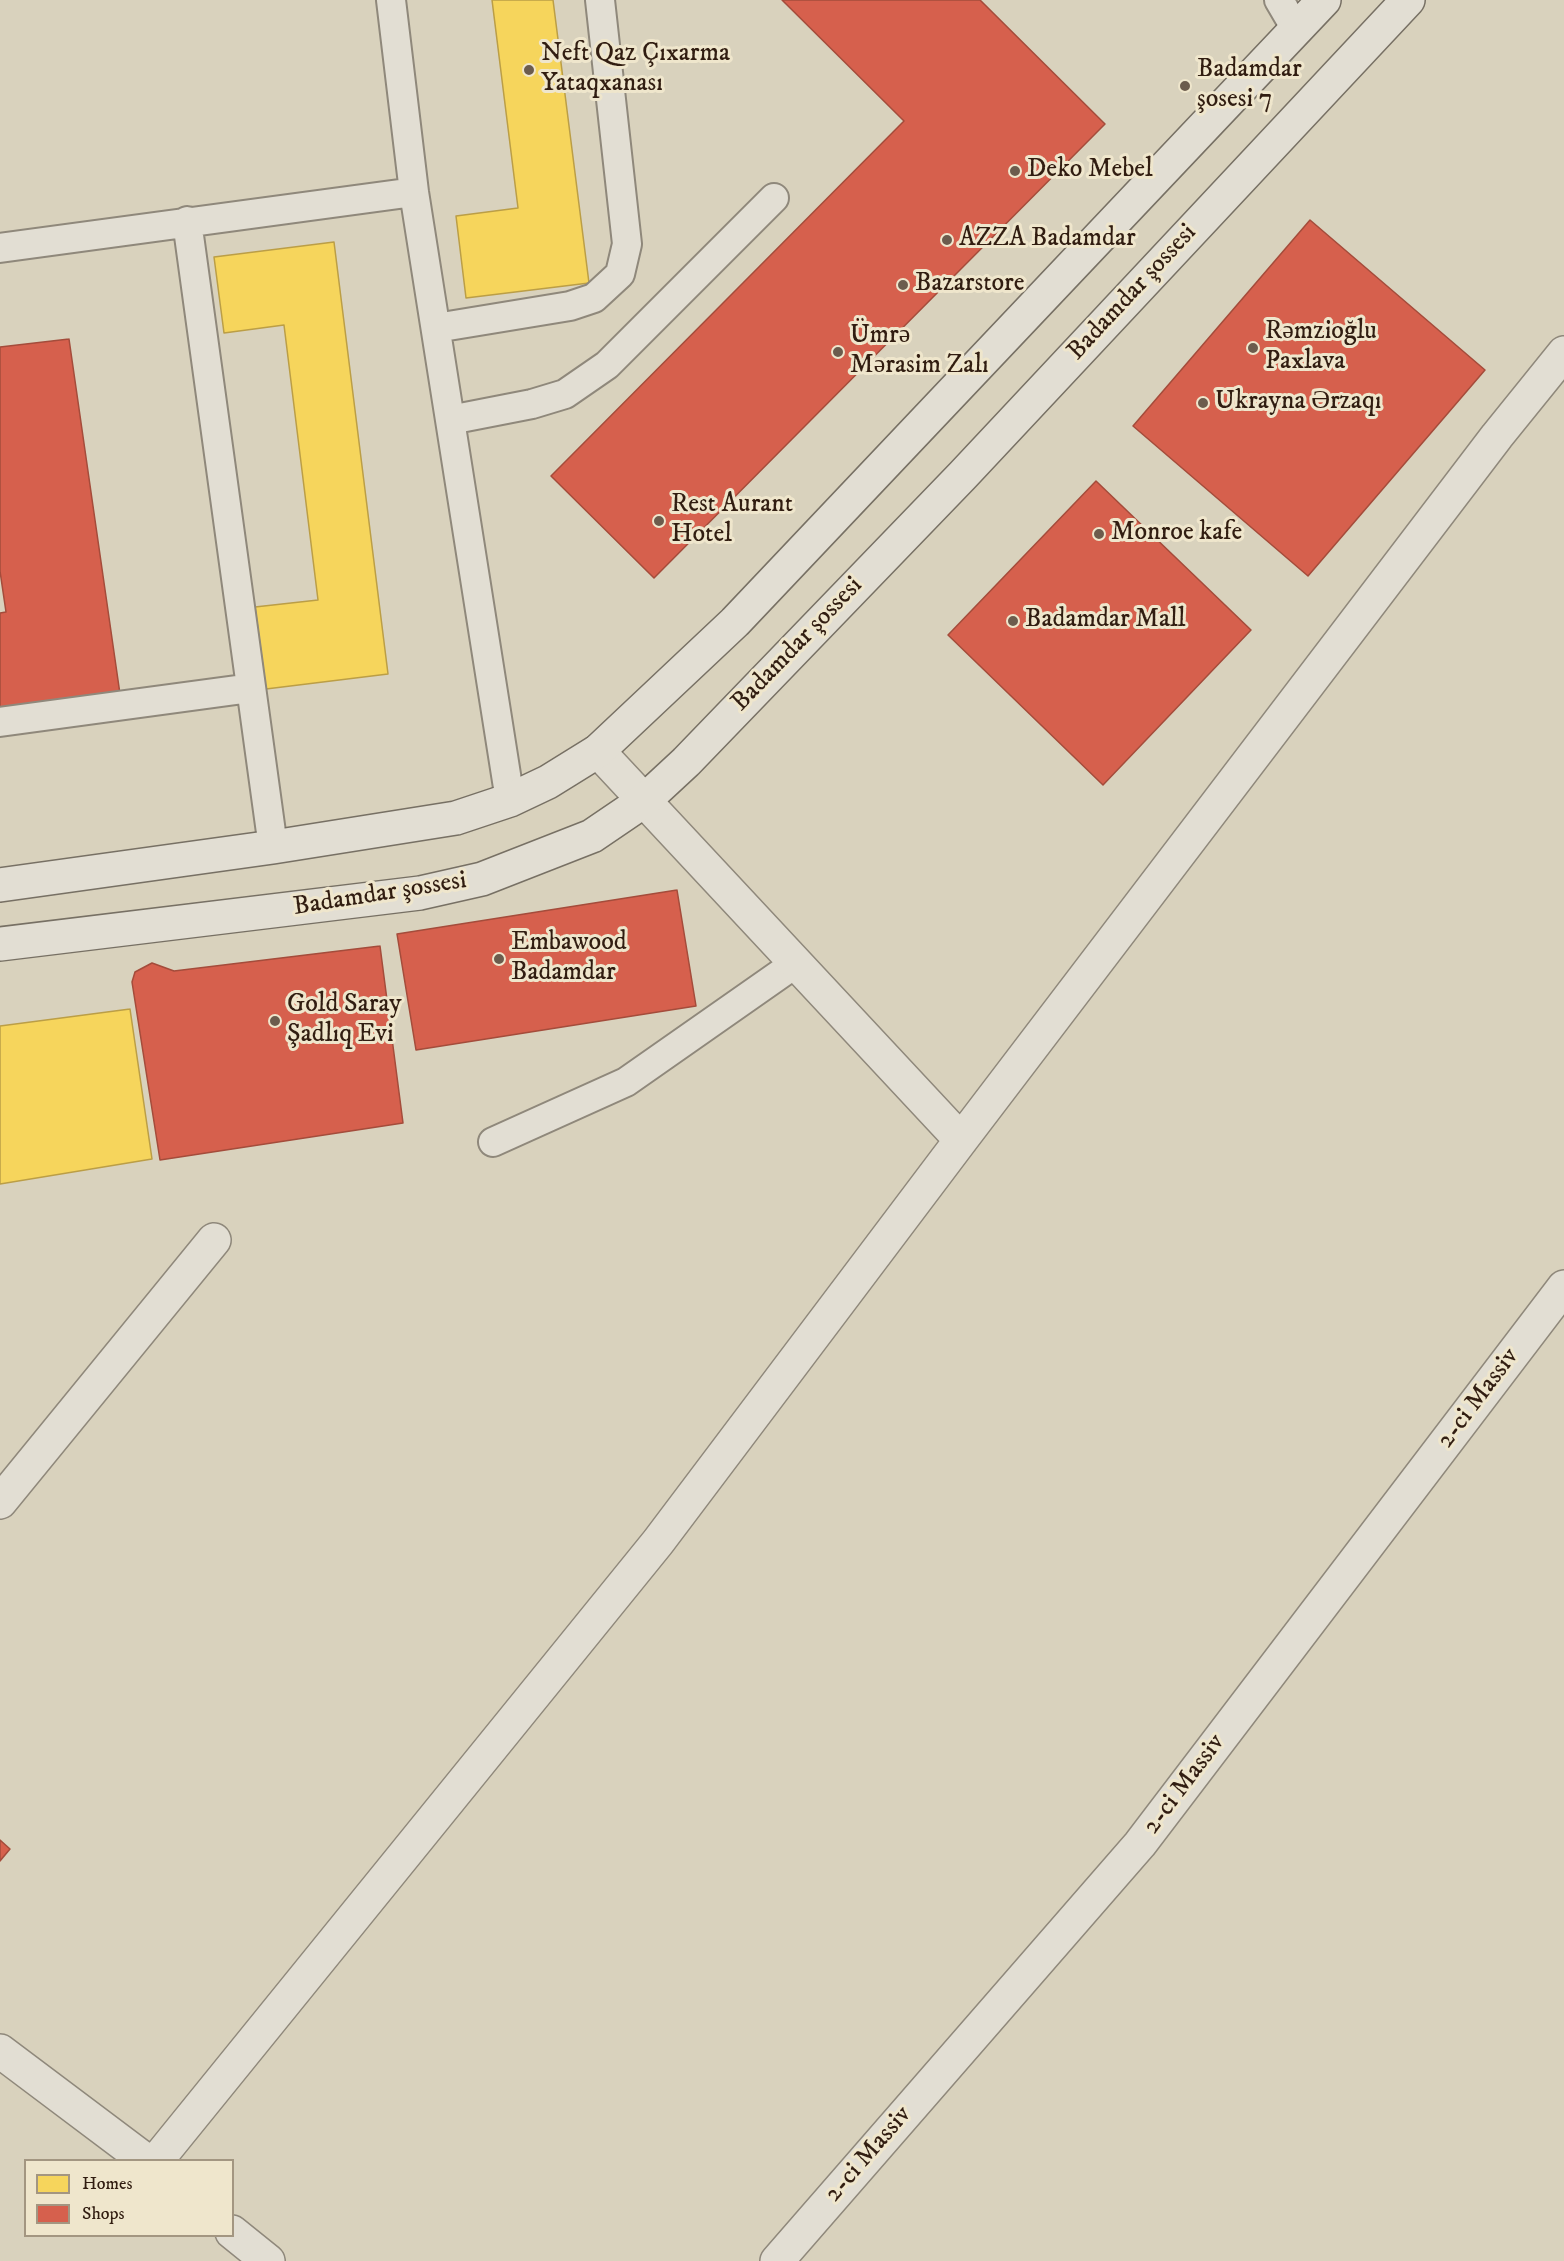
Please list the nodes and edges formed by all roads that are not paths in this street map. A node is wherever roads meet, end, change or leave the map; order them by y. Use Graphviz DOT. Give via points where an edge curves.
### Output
graph roads {
  1 [pos="391,0"];
  2 [pos="600,0"];
  3 [pos="1279,0"];
  4 [pos="1324,0"];
  5 [pos="1408,0"];
  6 [pos="1296,29"];
  7 [pos="414,192"];
  8 [pos="774,198"];
  9 [pos="187,221"];
  10 [pos="0,248"];
  11 [pos="436,328"];
  12 [pos="1564,353"];
  13 [pos="450,420"];
  14 [pos="251,688"];
  15 [pos="0,722"];
  16 [pos="598,751"];
  17 [pos="510,800"];
  18 [pos="645,800"];
  19 [pos="273,847"];
  20 [pos="0,885"];
  21 [pos="0,944"];
  22 [pos="796,963"];
  23 [pos="961,1140"];
  24 [pos="494,1142"];
  25 [pos="214,1240"];
  26 [pos="1564,1287"];
  27 [pos="0,1502"];
  28 [pos="0,2050"];
  29 [pos="144,2159"];
  30 [pos="158,2159"];
  31 [pos="234,2234"];
  32 [pos="268,2261"];
  33 [pos="777,2261"];
  1 -- 7 [label="lane"];
  2 -- 11 [label="lane" via="627,244 620,274 594,298 570,306"];
  3 -- 6 [label="lane"];
  4 -- 6 [label="street"];
  5 -- 18 [label="street, Badamdar şossesi" via="963,476"];
  6 -- 16 [label="street" via="743,613"];
  7 -- 9 [label="lane"];
  7 -- 11 [label="lane"];
  8 -- 13 [label="lane" via="607,365 565,394"];
  9 -- 10 [label="lane"];
  9 -- 14 [label="lane"];
  11 -- 13 [label="lane"];
  12 -- 23 [label="street"];
  13 -- 17 [label="lane"];
  14 -- 15 [label="lane"];
  14 -- 19 [label="lane"];
  16 -- 17 [label="street"];
  16 -- 18 [label="street"];
  17 -- 19 [label="street" via="422,825"];
  18 -- 21 [label="street, Badamdar şossesi" via="592,836 543,858 472,882 420,893"];
  18 -- 22 [label="street"];
  19 -- 20 [label="street"];
  22 -- 23 [label="street"];
  22 -- 24 [label="lane" via="626,1082"];
  23 -- 30 [label="street" via="658,1542"];
  25 -- 27 [label="street"];
  26 -- 33 [label="street, 2-ci Massiv" via="1140,1844"];
  28 -- 29 [label="street"];
  31 -- 32 [label="street"];
}
